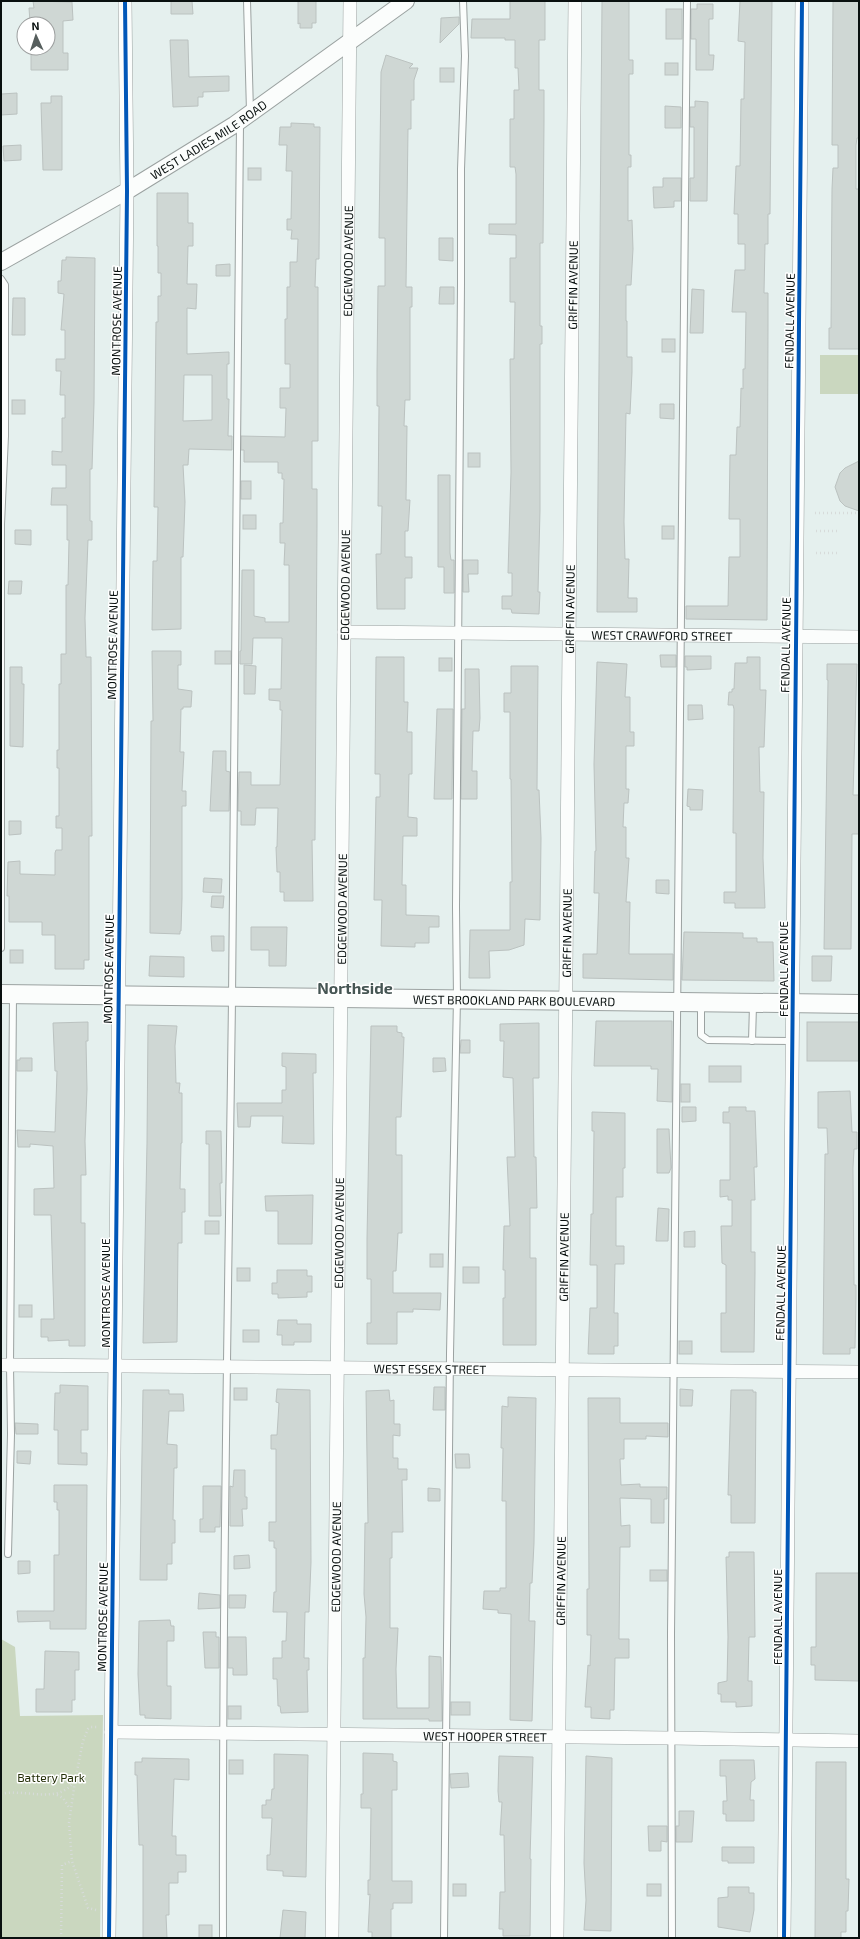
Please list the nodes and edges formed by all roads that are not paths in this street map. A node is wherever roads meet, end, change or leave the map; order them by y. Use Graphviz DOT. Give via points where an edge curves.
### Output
graph roads {
  1 [pos="125,1"];
  2 [pos="247,1"];
  3 [pos="350,1"];
  4 [pos="406,1"];
  5 [pos="463,1"];
  6 [pos="575,1"];
  7 [pos="687,1"];
  8 [pos="802,1"];
  9 [pos="350,43"];
  10 [pos="245,117"];
  11 [pos="127,191"];
  12 [pos="1,262"];
  13 [pos="1,279"];
  14 [pos="344,632"];
  15 [pos="569,633"];
  16 [pos="459,634"];
  17 [pos="680,636"];
  18 [pos="795,636"];
  19 [pos="859,637"];
  20 [pos="1,948"];
  21 [pos="7,994"];
  22 [pos="117,995"];
  23 [pos="232,996"];
  24 [pos="342,997"];
  25 [pos="457,998"];
  26 [pos="566,999"];
  27 [pos="677,1001"];
  28 [pos="701,1001"];
  29 [pos="753,1002"];
  30 [pos="792,1002"];
  31 [pos="859,1004"];
  32 [pos="752,1041"];
  33 [pos="792,1041"];
  34 [pos="6,1365"];
  35 [pos="115,1366"];
  36 [pos="226,1366"];
  37 [pos="338,1367"];
  38 [pos="450,1369"];
  39 [pos="562,1370"];
  40 [pos="674,1370"];
  41 [pos="789,1372"];
  42 [pos="859,1372"];
  43 [pos="8,1554"];
  44 [pos="107,1730"];
  45 [pos="222,1734"];
  46 [pos="335,1734"];
  47 [pos="447,1736"];
  48 [pos="558,1737"];
  49 [pos="671,1738"];
  50 [pos="786,1740"];
  51 [pos="859,1741"];
  52 [pos="109,1938"];
  53 [pos="223,1938"];
  54 [pos="332,1938"];
  55 [pos="444,1938"];
  56 [pos="557,1938"];
  57 [pos="672,1938"];
  58 [pos="784,1938"];
  1 -- 11 [label="street, MONTROSE AVENUE"];
  2 -- 10 [label="lane"];
  3 -- 9 [label="street, EDGEWOOD AVENUE"];
  4 -- 9 [label="street, WEST LADIES MILE ROAD"];
  5 -- 16 [label="lane" via="465,56 461,169"];
  6 -- 15 [label="street, GRIFFIN AVENUE"];
  7 -- 17 [label="lane"];
  8 -- 18 [label="street, FENDALL AVENUE"];
  9 -- 10 [label="street, WEST LADIES MILE ROAD"];
  9 -- 14 [label="street, EDGEWOOD AVENUE"];
  10 -- 11 [label="street, WEST LADIES MILE ROAD"];
  10 -- 23 [label="lane" via="235,419"];
  11 -- 12 [label="street, WEST LADIES MILE ROAD"];
  11 -- 22 [label="street, MONTROSE AVENUE"];
  13 -- 20 [label="lane" via="5,285 5,436 1,524"];
  14 -- 16 [label="street, WEST CRAWFORD STREET"];
  14 -- 24 [label="street, EDGEWOOD AVENUE"];
  15 -- 16 [label="street, WEST CRAWFORD STREET"];
  15 -- 17 [label="street, WEST CRAWFORD STREET"];
  15 -- 26 [label="street, GRIFFIN AVENUE"];
  16 -- 25 [label="lane"];
  17 -- 18 [label="street, WEST CRAWFORD STREET"];
  17 -- 27 [label="lane"];
  18 -- 19 [label="street, WEST CRAWFORD STREET"];
  18 -- 30 [label="street, FENDALL AVENUE"];
  21 -- 22 [label="main road, WEST BROOKLAND PARK BOULEVARD"];
  21 -- 34 [label="lane"];
  22 -- 23 [label="main road, WEST BROOKLAND PARK BOULEVARD"];
  22 -- 35 [label="street, MONTROSE AVENUE"];
  23 -- 24 [label="main road, WEST BROOKLAND PARK BOULEVARD"];
  23 -- 36 [label="lane"];
  24 -- 25 [label="main road, WEST BROOKLAND PARK BOULEVARD"];
  24 -- 37 [label="street, EDGEWOOD AVENUE"];
  25 -- 26 [label="main road, WEST BROOKLAND PARK BOULEVARD"];
  25 -- 38 [label="lane"];
  26 -- 27 [label="main road, WEST BROOKLAND PARK BOULEVARD"];
  26 -- 39 [label="street, GRIFFIN AVENUE"];
  27 -- 28 [label="main road, WEST BROOKLAND PARK BOULEVARD"];
  27 -- 40 [label="lane"];
  28 -- 29 [label="main road, WEST BROOKLAND PARK BOULEVARD"];
  28 -- 32 [label="lane" via="701,1035 708,1040"];
  29 -- 30 [label="main road, WEST BROOKLAND PARK BOULEVARD"];
  29 -- 32 [label="lane"];
  30 -- 31 [label="main road, WEST BROOKLAND PARK BOULEVARD"];
  30 -- 33 [label="street, FENDALL AVENUE"];
  32 -- 33 [label="lane"];
  33 -- 41 [label="street, FENDALL AVENUE"];
  34 -- 35 [label="street, WEST ESSEX STREET"];
  34 -- 43 [label="lane" via="11,1434"];
  35 -- 36 [label="street, WEST ESSEX STREET"];
  35 -- 44 [label="street, MONTROSE AVENUE"];
  36 -- 37 [label="street, WEST ESSEX STREET"];
  36 -- 45 [label="lane"];
  37 -- 38 [label="street, WEST ESSEX STREET"];
  37 -- 46 [label="street, EDGEWOOD AVENUE"];
  38 -- 39 [label="street, WEST ESSEX STREET"];
  38 -- 47 [label="lane"];
  39 -- 40 [label="street, WEST ESSEX STREET"];
  39 -- 48 [label="street, GRIFFIN AVENUE"];
  40 -- 41 [label="street, WEST ESSEX STREET"];
  40 -- 49 [label="lane"];
  41 -- 42 [label="street, WEST ESSEX STREET"];
  41 -- 50 [label="street, FENDALL AVENUE"];
  44 -- 45 [label="street, WEST HOOPER STREET"];
  44 -- 52 [label="street, MONTROSE AVENUE"];
  45 -- 46 [label="street, WEST HOOPER STREET"];
  45 -- 53 [label="lane"];
  46 -- 47 [label="street, WEST HOOPER STREET"];
  46 -- 54 [label="street, EDGEWOOD AVENUE"];
  47 -- 48 [label="street, WEST HOOPER STREET"];
  47 -- 55 [label="lane"];
  48 -- 49 [label="street, WEST HOOPER STREET"];
  48 -- 56 [label="street, GRIFFIN AVENUE"];
  49 -- 50 [label="street, WEST HOOPER STREET"];
  49 -- 57 [label="lane"];
  50 -- 51 [label="street, WEST HOOPER STREET"];
  50 -- 58 [label="street, FENDALL AVENUE"];
}
